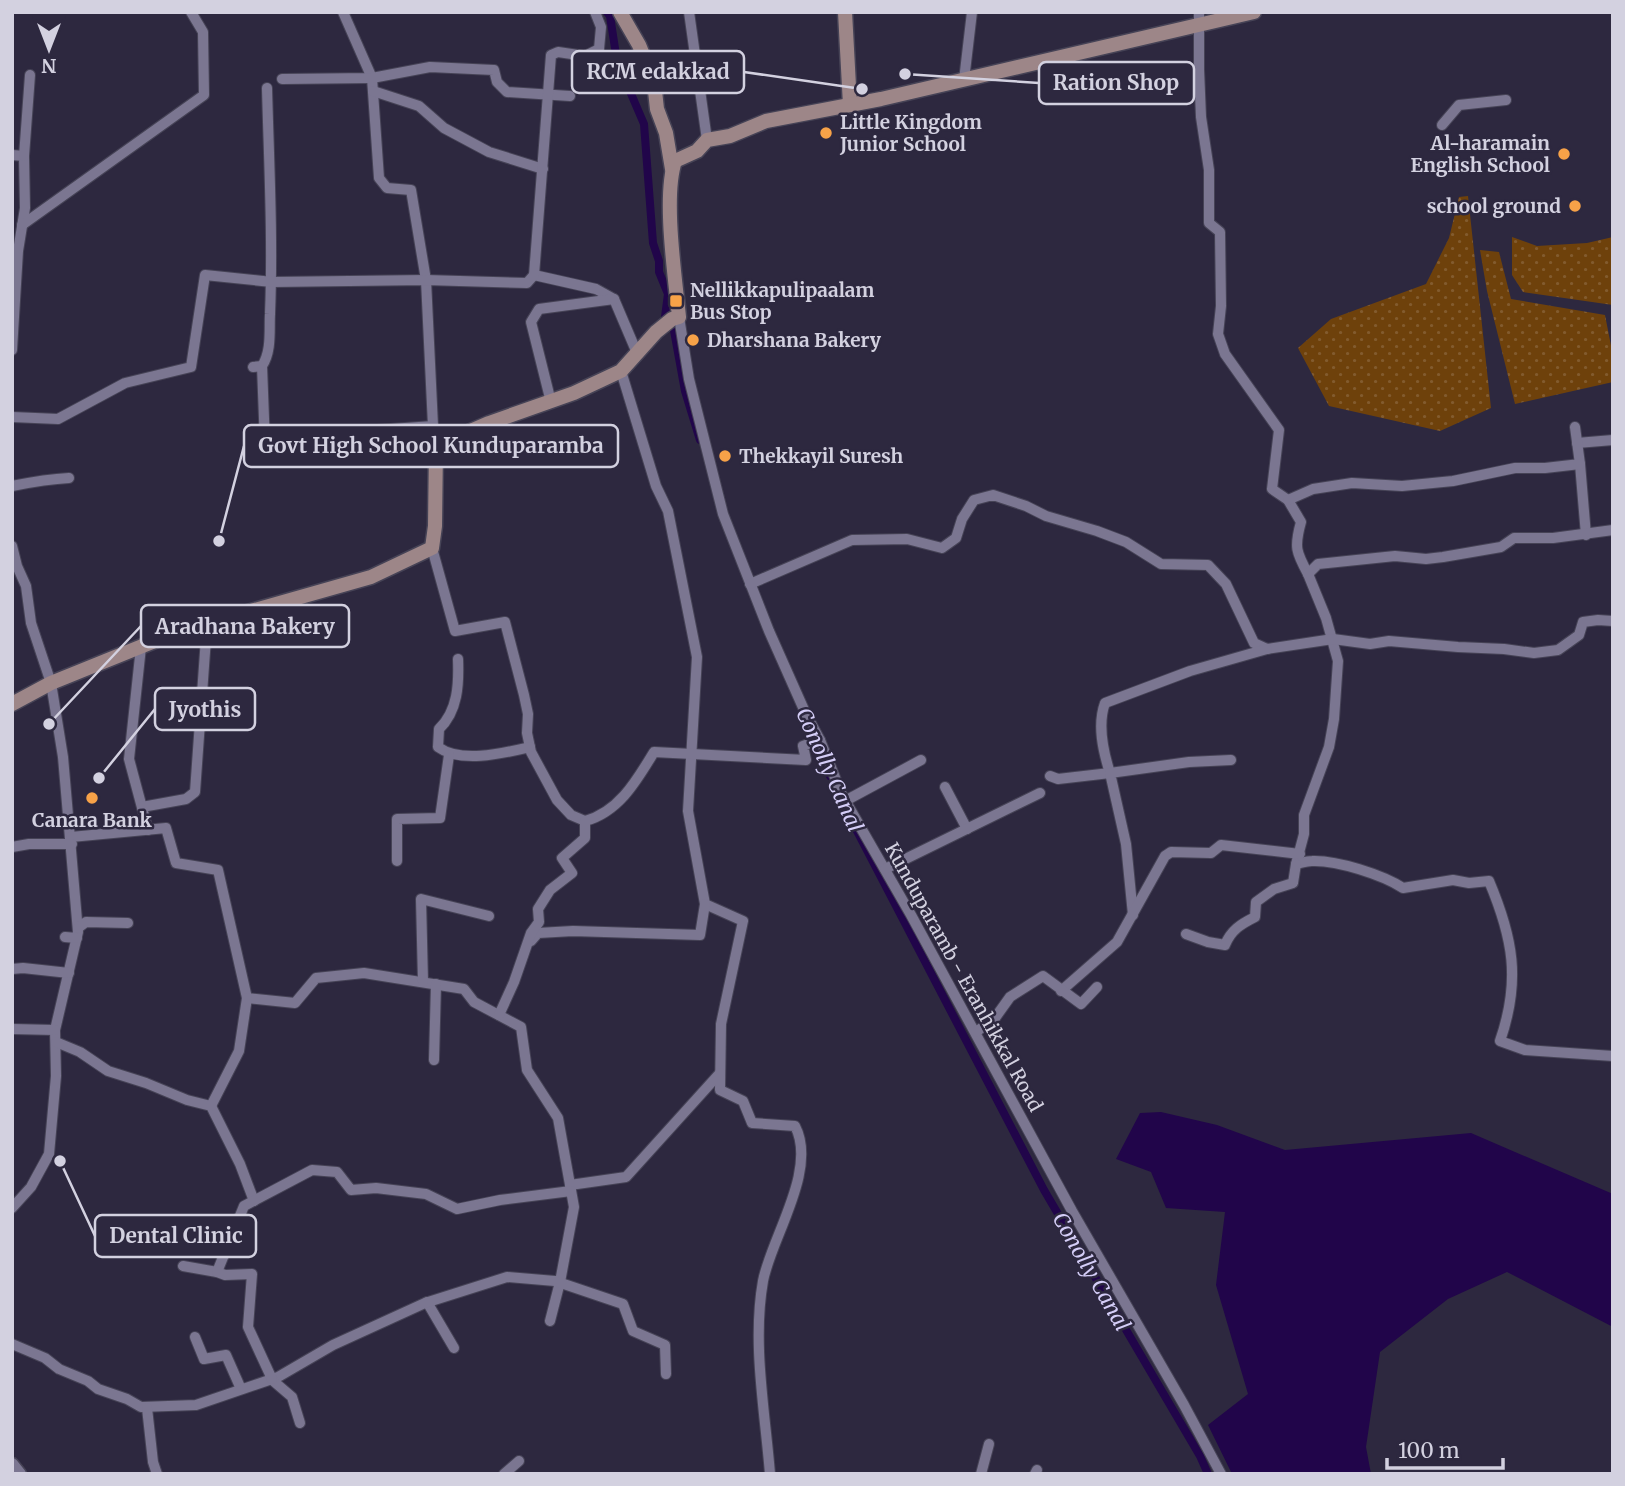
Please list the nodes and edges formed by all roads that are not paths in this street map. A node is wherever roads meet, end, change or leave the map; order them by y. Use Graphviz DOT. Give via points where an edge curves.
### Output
graph roads {
  1 [pos="191,12"];
  2 [pos="344,12"];
  3 [pos="595,12"];
  4 [pos="620,12"];
  5 [pos="689,12"];
  6 [pos="845,12"];
  7 [pos="972,12"];
  8 [pos="1254,12"];
  9 [pos="1200,19"];
  10 [pos="30,75"];
  11 [pos="372,78"];
  12 [pos="282,79"];
  13 [pos="964,80"];
  14 [pos="267,88"];
  15 [pos="373,91"];
  16 [pos="549,95"];
  17 [pos="570,96"];
  18 [pos="1506,100"];
  19 [pos="850,104"];
  20 [pos="1442,125"];
  21 [pos="706,140"];
  22 [pos="12,155"];
  23 [pos="24,156"];
  24 [pos="542,169"];
  25 [pos="672,169"];
  26 [pos="22,225"];
  27 [pos="534,275"];
  28 [pos="426,280"];
  29 [pos="271,282"];
  30 [pos="614,299"];
  31 [pos="672,320"];
  32 [pos="13,321"];
  33 [pos="12,350"];
  34 [pos="637,353"];
  35 [pos="621,371"];
  36 [pos="551,402"];
  37 [pos="12,417"];
  38 [pos="433,426"];
  39 [pos="1575,427"];
  40 [pos="266,430"];
  41 [pos="1613,440"];
  42 [pos="1577,443"];
  43 [pos="265,445"];
  44 [pos="436,446"];
  45 [pos="1580,464"];
  46 [pos="69,478"];
  47 [pos="12,485"];
  48 [pos="1288,500"];
  49 [pos="1613,530"];
  50 [pos="1586,535"];
  51 [pos="12,545"];
  52 [pos="432,548"];
  53 [pos="1308,574"];
  54 [pos="750,584"];
  55 [pos="1613,621"];
  56 [pos="207,624"];
  57 [pos="1333,639"];
  58 [pos="141,647"];
  59 [pos="1267,649"];
  60 [pos="458,659"];
  61 [pos="51,683"];
  62 [pos="12,704"];
  63 [pos="820,741"];
  64 [pos="530,747"];
  65 [pos="449,755"];
  66 [pos="690,755"];
  67 [pos="921,760"];
  68 [pos="1231,760"];
  69 [pos="1110,773"];
  70 [pos="1050,776"];
  71 [pos="945,787"];
  72 [pos="1040,793"];
  73 [pos="845,801"];
  74 [pos="142,807"];
  75 [pos="585,821"];
  76 [pos="967,829"];
  77 [pos="148,830"];
  78 [pos="71,840"];
  79 [pos="12,847"];
  80 [pos="1298,859"];
  81 [pos="397,861"];
  82 [pos="885,869"];
  83 [pos="705,904"];
  84 [pos="489,916"];
  85 [pos="1133,916"];
  86 [pos="128,923"];
  87 [pos="78,933"];
  88 [pos="1186,934"];
  89 [pos="65,937"];
  90 [pos="528,944"];
  91 [pos="12,969"];
  92 [pos="69,973"];
  93 [pos="424,982"];
  94 [pos="436,985"];
  95 [pos="1097,987"];
  96 [pos="1061,991"];
  97 [pos="247,998"];
  98 [pos="499,1015"];
  99 [pos="12,1029"];
  100 [pos="55,1030"];
  101 [pos="976,1032"];
  102 [pos="55,1042"];
  103 [pos="1613,1056"];
  104 [pos="434,1060"];
  105 [pos="720,1073"];
  106 [pos="211,1106"];
  107 [pos="570,1188"];
  108 [pos="254,1201"];
  109 [pos="12,1208"];
  110 [pos="183,1266"];
  111 [pos="217,1272"];
  112 [pos="560,1282"];
  113 [pos="427,1302"];
  114 [pos="550,1321"];
  115 [pos="195,1337"];
  116 [pos="12,1344"];
  117 [pos="454,1348"];
  118 [pos="666,1374"];
  119 [pos="272,1379"];
  120 [pos="242,1390"];
  121 [pos="147,1408"];
  122 [pos="300,1423"];
  123 [pos="989,1444"];
  124 [pos="519,1461"];
  125 [pos="12,1464"];
  126 [pos="20,1474"];
  127 [pos="157,1474"];
  128 [pos="504,1474"];
  129 [pos="770,1474"];
  130 [pos="981,1474"];
  131 [pos="1221,1474"];
  1 -- 26 [label="street" via="203,32 204,95"];
  2 -- 11 [label="street"];
  3 -- 16 [label="street" via="601,27 598,49 585,56 558,51 551,55"];
  4 -- 25 [label="main road" via="654,82"];
  5 -- 21 [label="street"];
  6 -- 19 [label="main road"];
  7 -- 13 [label="street"];
  8 -- 9 [label="main road"];
  9 -- 13 [label="main road"];
  9 -- 48 [label="street" via="1209,223 1220,232 1218,334 1225,354 1279,430 1272,489"];
  10 -- 23 [label="street"];
  11 -- 12 [label="street"];
  11 -- 15 [label="street"];
  11 -- 16 [label="street" via="430,67 494,69 497,82 507,92"];
  13 -- 19 [label="main road"];
  14 -- 29 [label="street"];
  15 -- 24 [label="street" via="419,106 444,128 489,152"];
  15 -- 28 [label="street" via="379,178 387,188 411,190"];
  16 -- 17 [label="street"];
  16 -- 24 [label="street"];
  18 -- 20 [label="street" via="1459,105"];
  19 -- 21 [label="main road" via="766,121"];
  21 -- 25 [label="main road" via="697,151 675,161"];
  22 -- 23 [label="street"];
  23 -- 26 [label="street"];
  24 -- 27 [label="street"];
  25 -- 31 [label="main road"];
  26 -- 32 [label="street"];
  27 -- 28 [label="street" via="527,283"];
  27 -- 30 [label="street" via="596,289"];
  28 -- 29 [label="street"];
  28 -- 38 [label="street"];
  29 -- 37 [label="street" via="205,275 191,367 125,383 58,419"];
  29 -- 40 [label="street" via="267,359 257,366"];
  30 -- 34 [label="street"];
  30 -- 36 [label="street" via="539,309 531,322"];
  31 -- 34 [label="main road"];
  31 -- 54 [label="street, Kunduparamb - Eranhikkal Road" via="723,514"];
  32 -- 33 [label="street"];
  34 -- 35 [label="main road"];
  35 -- 36 [label="main road"];
  35 -- 66 [label="street" via="668,511 697,657"];
  36 -- 44 [label="main road"];
  38 -- 40 [label="street" via="363,431 339,441"];
  38 -- 44 [label="street"];
  39 -- 42 [label="street"];
  40 -- 43 [label="street"];
  41 -- 42 [label="street"];
  42 -- 45 [label="street"];
  44 -- 52 [label="main road"];
  45 -- 48 [label="street" via="1515,468 1402,486 1352,483 1313,489"];
  45 -- 50 [label="street"];
  46 -- 47 [label="street"];
  48 -- 53 [label="street" via="1301,522 1295,542"];
  49 -- 50 [label="street"];
  50 -- 53 [label="street" via="1514,538 1501,547 1426,559 1395,556 1318,564"];
  51 -- 61 [label="street"];
  52 -- 56 [label="main road" via="370,577"];
  52 -- 64 [label="street" via="454,631 505,622 524,695"];
  53 -- 57 [label="street"];
  54 -- 59 [label="street" via="852,540 907,539 942,548 956,538 974,500 993,495 1126,542 1161,564 1208,565 1226,584 1254,643"];
  54 -- 63 [label="street, Kunduparamb - Eranhikkal Road"];
  55 -- 57 [label="street" via="1583,622 1580,635 1558,650 1534,653"];
  56 -- 58 [label="main road"];
  56 -- 74 [label="street" via="195,792 186,799"];
  57 -- 59 [label="street"];
  57 -- 80 [label="street" via="1338,661 1335,719 1304,815"];
  58 -- 61 [label="main road"];
  58 -- 74 [label="street" via="129,759"];
  59 -- 69 [label="street" via="1105,703 1103,750"];
  60 -- 65 [label="street" via="457,696 449,719 439,729 438,747"];
  61 -- 62 [label="main road"];
  61 -- 78 [label="street"];
  63 -- 66 [label="street" via="803,746 806,760"];
  63 -- 73 [label="street, Kunduparamb - Eranhikkal Road"];
  64 -- 65 [label="street" via="497,755"];
  64 -- 75 [label="street" via="557,800 571,815"];
  65 -- 81 [label="street" via="440,818 397,819"];
  66 -- 75 [label="street" via="654,752 628,794 595,819"];
  66 -- 83 [label="street" via="688,811"];
  67 -- 73 [label="street"];
  68 -- 69 [label="street"];
  69 -- 70 [label="street"];
  69 -- 85 [label="street" via="1126,844"];
  71 -- 76 [label="street"];
  72 -- 76 [label="street"];
  73 -- 82 [label="street, Kunduparamb - Eranhikkal Road"];
  74 -- 77 [label="street"];
  75 -- 90 [label="street" via="585,838 562,858 572,873 550,890 538,909 538,922"];
  76 -- 82 [label="street"];
  77 -- 78 [label="street"];
  77 -- 97 [label="street" via="166,828 177,863 218,870"];
  78 -- 79 [label="street"];
  78 -- 87 [label="street"];
  80 -- 85 [label="street" via="1221,845 1211,853 1171,852"];
  80 -- 88 [label="street" via="1293,883 1256,902 1255,917 1238,925 1225,945"];
  80 -- 103 [label="street" via="1344,866 1403,888 1452,880 1489,881 1513,965 1512,997 1500,1041 1525,1050"];
  82 -- 101 [label="street, Kunduparamb - Eranhikkal Road"];
  83 -- 90 [label="street" via="700,935 573,930 538,933"];
  83 -- 105 [label="street" via="743,920 721,1024"];
  84 -- 93 [label="street" via="421,899"];
  85 -- 96 [label="street" via="1117,942"];
  86 -- 87 [label="street" via="86,922"];
  87 -- 89 [label="street"];
  87 -- 92 [label="street"];
  90 -- 98 [label="street"];
  91 -- 92 [label="street"];
  92 -- 100 [label="street"];
  93 -- 94 [label="street"];
  93 -- 97 [label="street" via="364,972 316,978 295,1003"];
  94 -- 98 [label="street" via="464,989 474,1002"];
  94 -- 104 [label="street"];
  95 -- 96 [label="street" via="1081,1004"];
  96 -- 101 [label="street" via="1043,976 1010,997 995,1018"];
  97 -- 106 [label="street" via="239,1051"];
  98 -- 107 [label="street" via="521,1027 527,1070 558,1118"];
  99 -- 100 [label="street"];
  100 -- 102 [label="street"];
  101 -- 131 [label="street, Kunduparamb - Eranhikkal Road"];
  102 -- 106 [label="street" via="80,1052 108,1072"];
  102 -- 109 [label="street" via="49,1154 31,1187"];
  105 -- 107 [label="street" via="626,1177"];
  105 -- 129 [label="street" via="720,1090 743,1101 752,1123 794,1126 798,1133 801,1170 763,1279 758,1330"];
  106 -- 108 [label="street"];
  107 -- 108 [label="street" via="457,1209 426,1194 351,1190 337,1172 312,1170"];
  107 -- 112 [label="street" via="574,1207"];
  108 -- 111 [label="street" via="244,1206"];
  110 -- 111 [label="street"];
  111 -- 119 [label="street" via="252,1274 248,1326"];
  112 -- 113 [label="street" via="508,1277"];
  112 -- 114 [label="street"];
  112 -- 118 [label="street" via="623,1304 633,1331 665,1345"];
  113 -- 117 [label="street"];
  113 -- 119 [label="street"];
  115 -- 120 [label="street" via="204,1359 226,1355"];
  116 -- 121 [label="street" via="98,1389"];
  119 -- 120 [label="street"];
  119 -- 122 [label="street" via="292,1397"];
  120 -- 121 [label="street" via="196,1405"];
  121 -- 127 [label="street"];
  123 -- 130 [label="street"];
  124 -- 128 [label="street"];
  125 -- 126 [label="street"];
}
